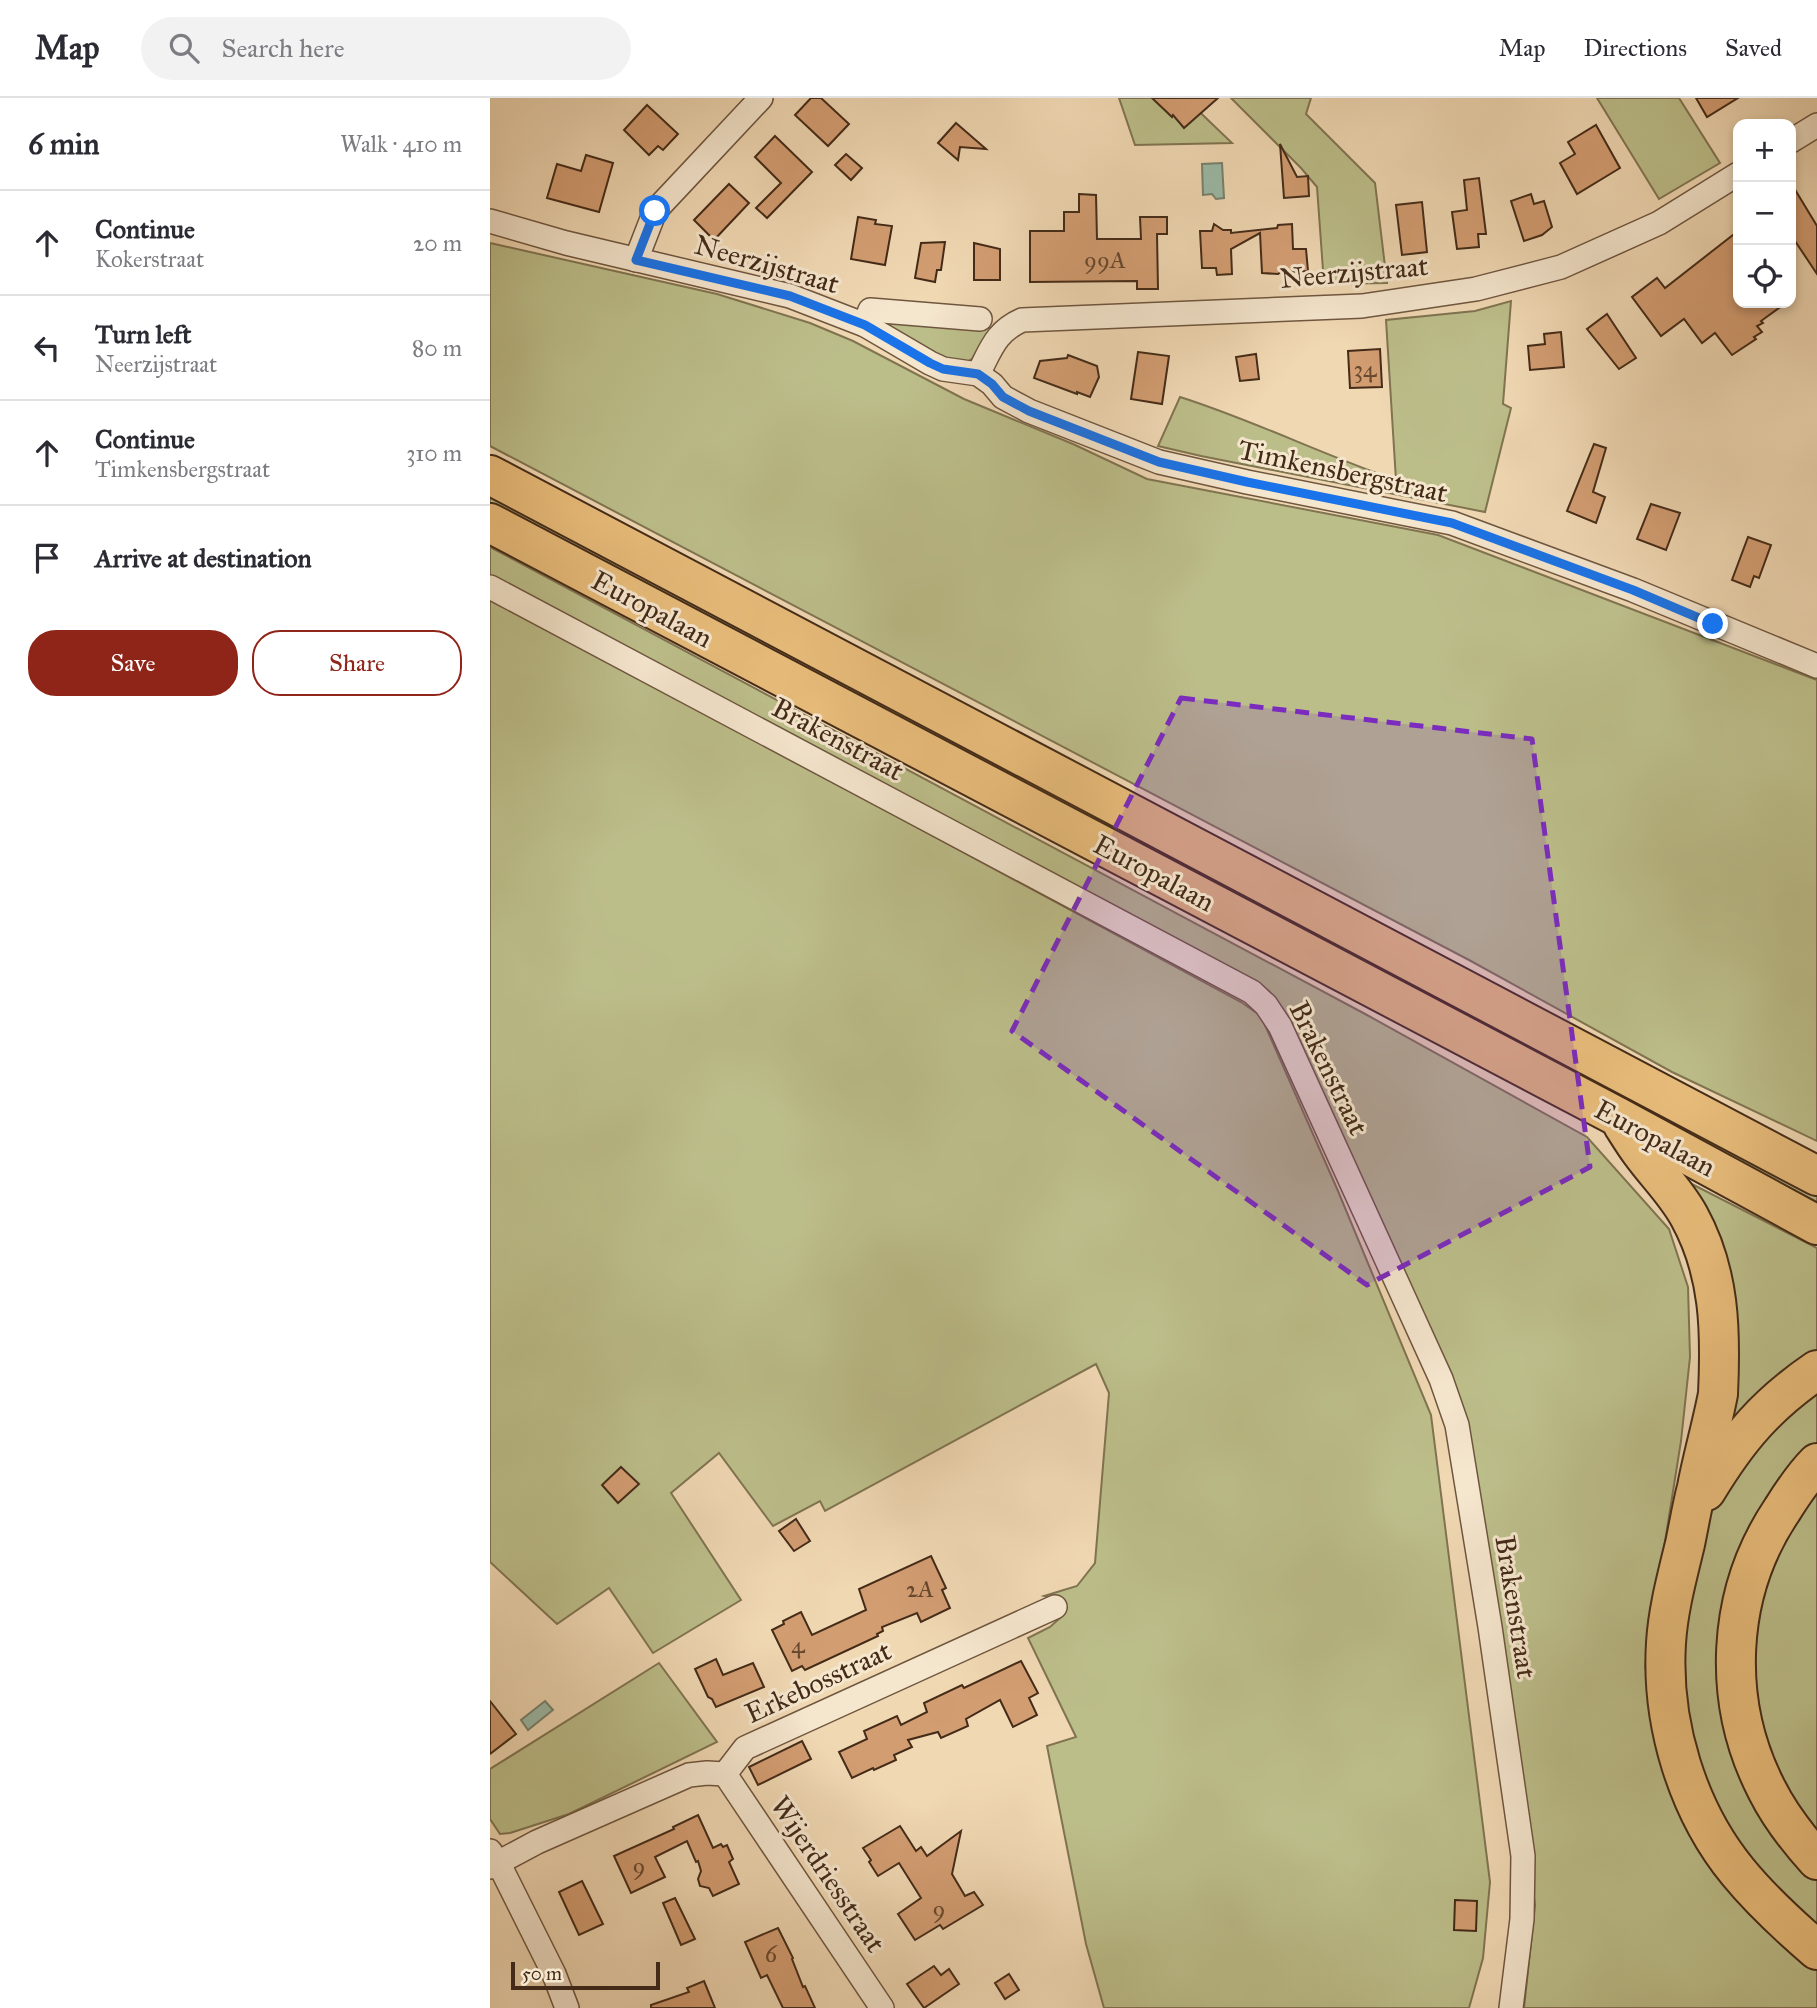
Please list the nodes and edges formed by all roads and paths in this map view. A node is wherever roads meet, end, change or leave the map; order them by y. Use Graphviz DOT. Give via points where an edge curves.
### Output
graph roads {
  1 [pos="761,98"];
  2 [pos="1817,125"];
  3 [pos="1796,138"];
  4 [pos="1733,177"];
  5 [pos="490,221"];
  6 [pos="636,260"];
  7 [pos="980,319"];
  8 [pos="865,325"];
  9 [pos="978,374"];
  10 [pos="490,475"];
  11 [pos="490,523"];
  12 [pos="490,587"];
  13 [pos="1817,666"];
  14 [pos="1701,1114"];
  15 [pos="1618,1117"];
  16 [pos="1817,1157"];
  17 [pos="1817,1176"];
  18 [pos="1817,1225"];
  19 [pos="1817,1370"];
  20 [pos="1817,1463"];
  21 [pos="1691,1517"];
  22 [pos="1055,1607"];
  23 [pos="725,1774"];
  24 [pos="1817,1860"];
  25 [pos="493,1861"];
  26 [pos="1817,1950"];
  27 [pos="567,2008"];
  28 [pos="882,2008"];
  29 [pos="1511,2008"];
  1 -- 6 [label="street" via="655,211"];
  2 -- 3 [label="street"];
  4 -- 9 [label="street, Neerzijstraat" via="1659,223 1560,267 1476,289 1362,306 1022,320 997,337"];
  5 -- 6 [label="street, Neerzijstraat"];
  6 -- 8 [label="street, Neerzijstraat" via="790,296"];
  7 -- 8 [label="street, Neerzijstraat" via="870,310"];
  8 -- 9 [label="street" via="943,369"];
  9 -- 13 [label="street, Timkensbergstraat" via="1003,397 1029,411 1159,462 1452,523 1633,590"];
  10 -- 14 [label="highway, Europalaan"];
  11 -- 15 [label="highway, Europalaan"];
  12 -- 29 [label="street, Brakenstraat" via="1252,992 1266,1005 1280,1026 1436,1367 1457,1425 1523,1856 1522,1919"];
  14 -- 16 [label="highway" via="1764,1130"];
  14 -- 17 [label="highway, Europalaan"];
  15 -- 18 [label="highway, Europalaan"];
  15 -- 21 [label="highway" via="1689,1214 1714,1279 1718,1394"];
  19 -- 21 [label="highway" via="1755,1421"];
  20 -- 24 [label="highway" via="1769,1528 1748,1577 1735,1680 1746,1735 1763,1782 1783,1818"];
  21 -- 26 [label="highway" via="1666,1643 1667,1692 1680,1760 1709,1829 1736,1870"];
  22 -- 23 [label="street, Erkebosstraat" via="745,1748"];
  23 -- 25 [label="street" via="689,1775"];
  23 -- 28 [label="street, Wijerdriesstraat"];
  25 -- 27 [label="street"];
}
